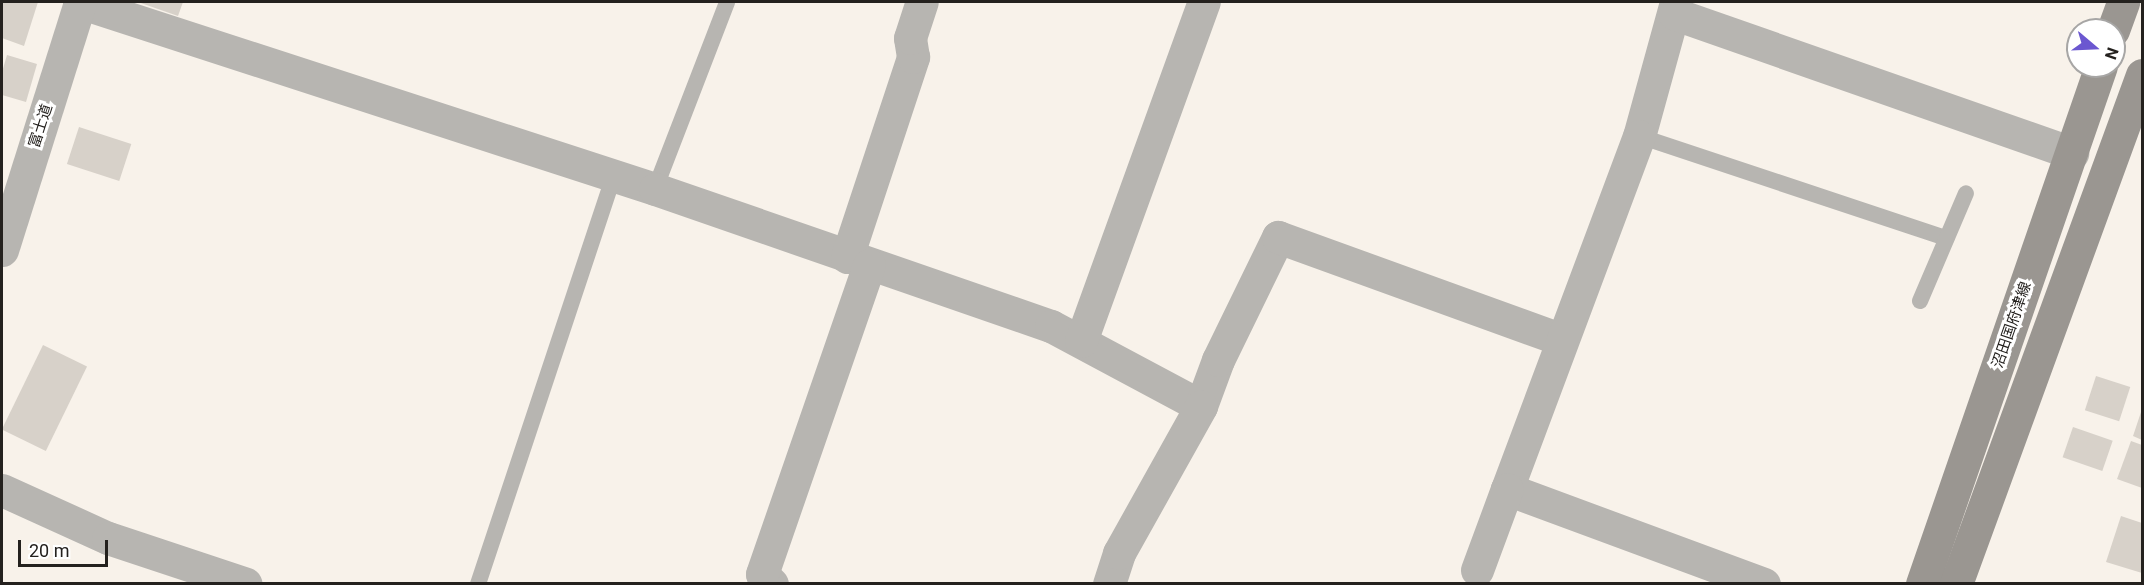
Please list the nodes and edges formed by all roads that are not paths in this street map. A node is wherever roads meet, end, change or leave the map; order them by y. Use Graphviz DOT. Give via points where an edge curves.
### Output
graph roads {
  1 [pos="80,2"];
  2 [pos="727,2"];
  3 [pos="922,2"];
  4 [pos="1204,2"];
  5 [pos="2123,2"];
  6 [pos="1676,8"];
  7 [pos="2117,18"];
  8 [pos="2142,75"];
  9 [pos="2097,78"];
  10 [pos="1639,136"];
  11 [pos="2072,153"];
  12 [pos="614,176"];
  13 [pos="656,189"];
  14 [pos="1966,193"];
  15 [pos="1946,238"];
  16 [pos="2,249"];
  17 [pos="858,261"];
  18 [pos="1920,301"];
  19 [pos="1562,340"];
  20 [pos="1080,341"];
  21 [pos="1201,406"];
  22 [pos="1507,489"];
  23 [pos="2,490"];
  24 [pos="1477,570"];
  25 [pos="246,584"];
  26 [pos="478,584"];
  27 [pos="772,584"];
  28 [pos="1109,584"];
  29 [pos="1764,584"];
  30 [pos="1922,584"];
  31 [pos="1956,584"];
  1 -- 12 [label="street"];
  1 -- 16 [label="street, 富士道"];
  2 -- 13 [label="lane"];
  3 -- 17 [label="street" via="910,38 913,57"];
  4 -- 20 [label="street"];
  5 -- 7 [label="main road"];
  6 -- 10 [label="street"];
  6 -- 11 [label="street"];
  8 -- 31 [label="main road"];
  9 -- 11 [label="main road, 沼田国府津線"];
  10 -- 15 [label="lane"];
  10 -- 19 [label="street"];
  11 -- 30 [label="main road, 沼田国府津線"];
  12 -- 13 [label="street"];
  12 -- 26 [label="lane"];
  13 -- 17 [label="street"];
  14 -- 15 [label="lane"];
  15 -- 18 [label="lane"];
  17 -- 20 [label="street" via="1051,326"];
  17 -- 27 [label="street" via="762,574"];
  19 -- 21 [label="street" via="1278,237 1218,360"];
  19 -- 22 [label="street"];
  20 -- 21 [label="street"];
  21 -- 28 [label="street" via="1119,553"];
  22 -- 24 [label="street"];
  22 -- 29 [label="street"];
  23 -- 25 [label="street" via="108,538"];
}
